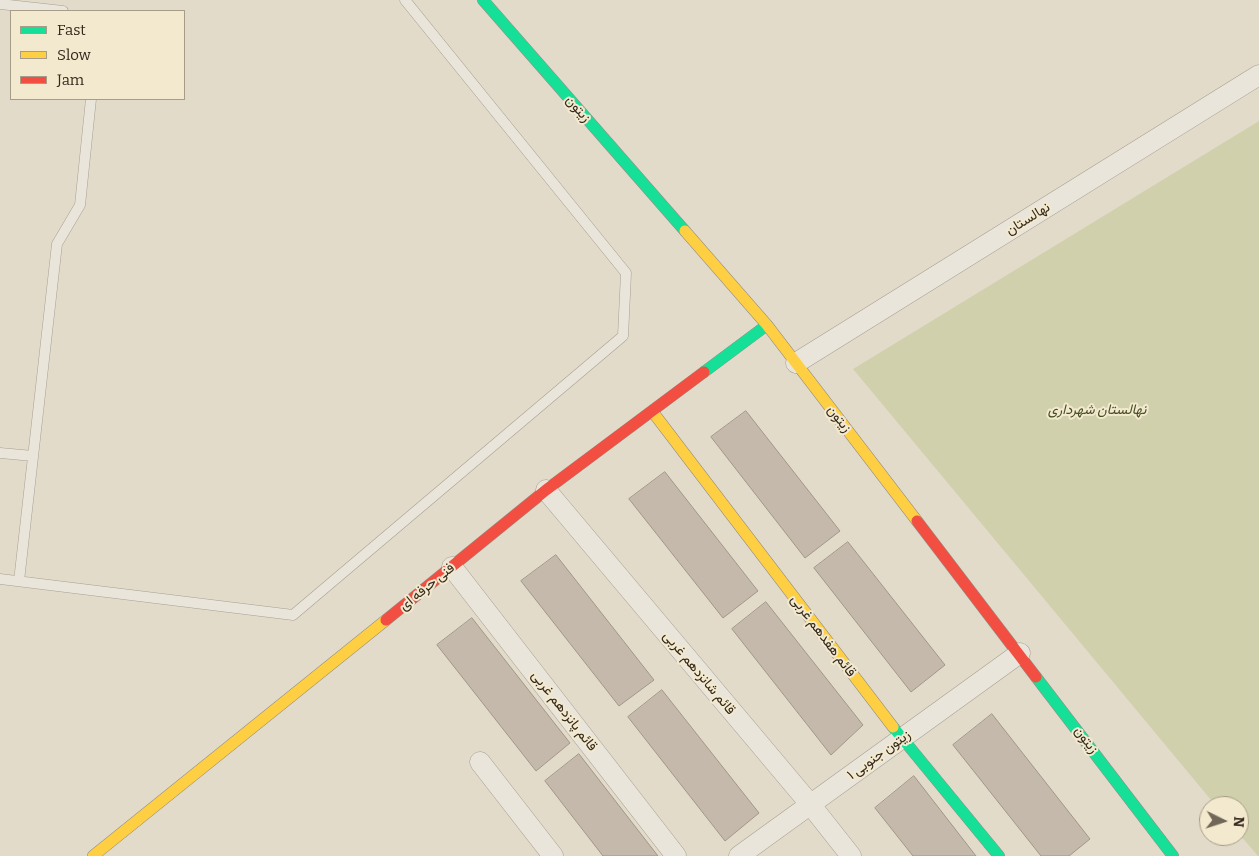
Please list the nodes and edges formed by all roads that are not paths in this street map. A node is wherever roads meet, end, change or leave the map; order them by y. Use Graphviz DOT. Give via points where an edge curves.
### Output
graph roads {
  1 [pos="405,0"];
  2 [pos="483,0"];
  3 [pos="0,4"];
  4 [pos="54,10"];
  5 [pos="1259,75"];
  6 [pos="90,100"];
  7 [pos="767,324"];
  8 [pos="796,363"];
  9 [pos="652,411"];
  10 [pos="0,453"];
  11 [pos="33,456"];
  12 [pos="546,490"];
  13 [pos="452,567"];
  14 [pos="0,578"];
  15 [pos="19,581"];
  16 [pos="1020,654"];
  17 [pos="902,738"];
  18 [pos="480,762"];
  19 [pos="810,804"];
  20 [pos="94,856"];
  21 [pos="553,856"];
  22 [pos="676,856"];
  23 [pos="739,856"];
  24 [pos="851,856"];
  25 [pos="999,856"];
  26 [pos="1174,856"];
  1 -- 15 [label="lane" via="626,273 623,336 293,615"];
  2 -- 7 [label="street, زیتون"];
  3 -- 4 [label="lane"];
  5 -- 8 [label="street, نهالستان"];
  6 -- 11 [label="lane" via="80,205 57,244"];
  7 -- 8 [label="street, زیتون"];
  7 -- 9 [label="street, فنی حرفه ای"];
  8 -- 16 [label="street, زیتون"];
  9 -- 12 [label="street, فنی حرفه ای"];
  9 -- 17 [label="street, قائم هفدهم غربی"];
  10 -- 11 [label="lane"];
  11 -- 15 [label="lane"];
  12 -- 13 [label="street, فنی حرفه ای"];
  12 -- 19 [label="street, قائم شانزدهم غربی"];
  13 -- 20 [label="street, فنی حرفه ای"];
  13 -- 22 [label="street, قائم پانزدهم غربی"];
  14 -- 15 [label="lane"];
  16 -- 17 [label="street, زیتون جنوبی ۱"];
  16 -- 26 [label="street, زیتون"];
  17 -- 19 [label="street, زیتون جنوبی ۱"];
  17 -- 25 [label="street, قائم هفدهم غربی"];
  18 -- 21 [label="street"];
  19 -- 23 [label="street, زیتون جنوبی ۱"];
  19 -- 24 [label="street, قائم شانزدهم غربی"];
}
